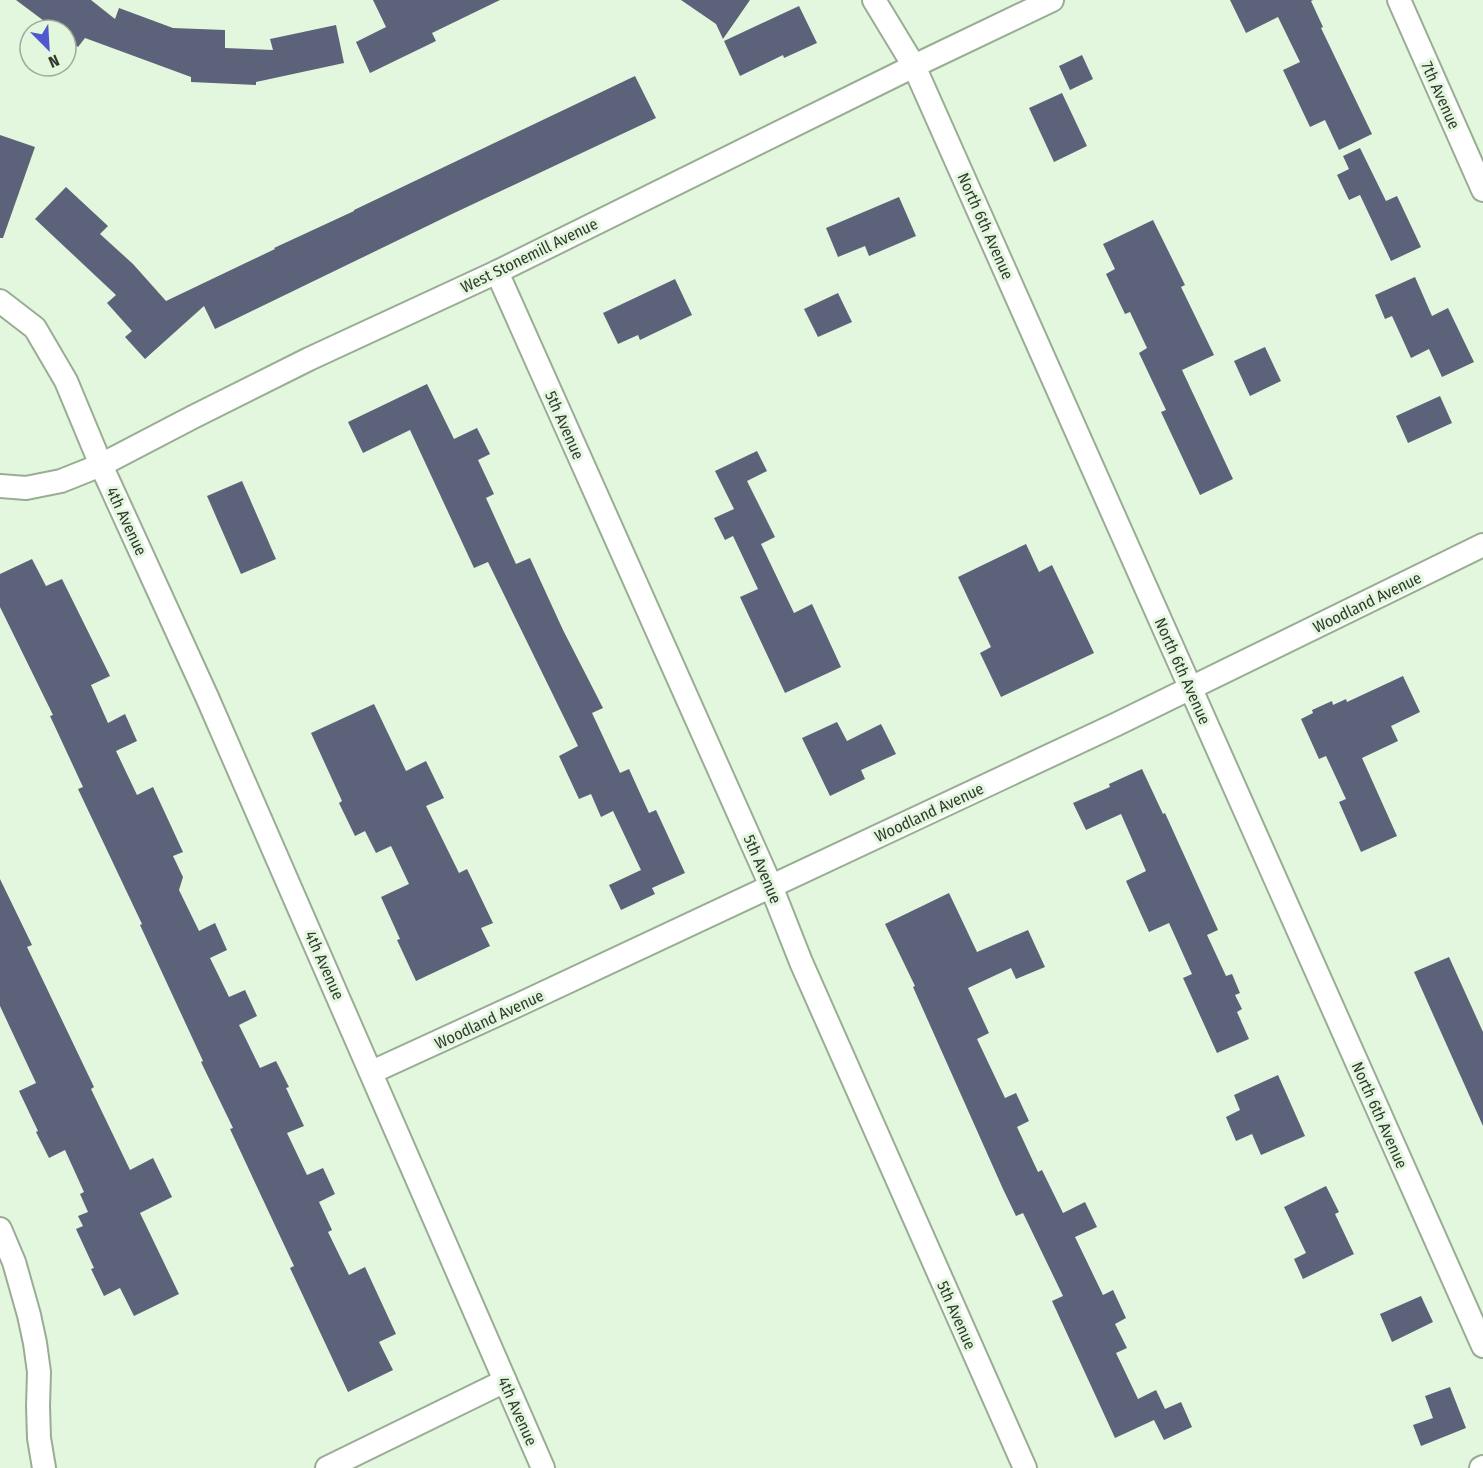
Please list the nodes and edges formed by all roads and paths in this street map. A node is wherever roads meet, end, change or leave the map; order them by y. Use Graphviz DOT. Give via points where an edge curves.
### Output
graph roads {
  1 [pos="874,0"];
  2 [pos="1052,0"];
  3 [pos="1399,0"];
  4 [pos="914,66"];
  5 [pos="1483,190"];
  6 [pos="497,272"];
  7 [pos="0,301"];
  8 [pos="101,465"];
  9 [pos="0,486"];
  10 [pos="1483,546"];
  11 [pos="1191,687"];
  12 [pos="771,886"];
  13 [pos="372,1072"];
  14 [pos="0,1229"];
  15 [pos="1483,1346"];
  16 [pos="505,1381"];
  17 [pos="329,1467"];
  18 [pos="44,1468"];
  19 [pos="543,1468"];
  20 [pos="1025,1468"];
  1 -- 4 [label="street, North 6th Avenue"];
  2 -- 4 [label="street, West Stonemill Avenue"];
  3 -- 5 [label="street, 7th Avenue"];
  4 -- 6 [label="street, West Stonemill Avenue"];
  4 -- 11 [label="street, North 6th Avenue"];
  6 -- 8 [label="street, West Stonemill Avenue" via="309,359"];
  6 -- 12 [label="street, 5th Avenue"];
  7 -- 8 [label="street, 4th Avenue" via="35,328 66,381"];
  8 -- 9 [label="street, West Stonemill Avenue" via="61,481 26,488"];
  8 -- 13 [label="street, 4th Avenue"];
  10 -- 11 [label="street, Woodland Avenue"];
  11 -- 12 [label="street, Woodland Avenue"];
  11 -- 15 [label="street, North 6th Avenue"];
  12 -- 13 [label="street, Woodland Avenue"];
  12 -- 20 [label="street, 5th Avenue"];
  13 -- 16 [label="street, 4th Avenue"];
  14 -- 18 [label="street" via="14,1262 35,1343"];
  16 -- 17 [label="street"];
  16 -- 19 [label="street, 4th Avenue"];
}
